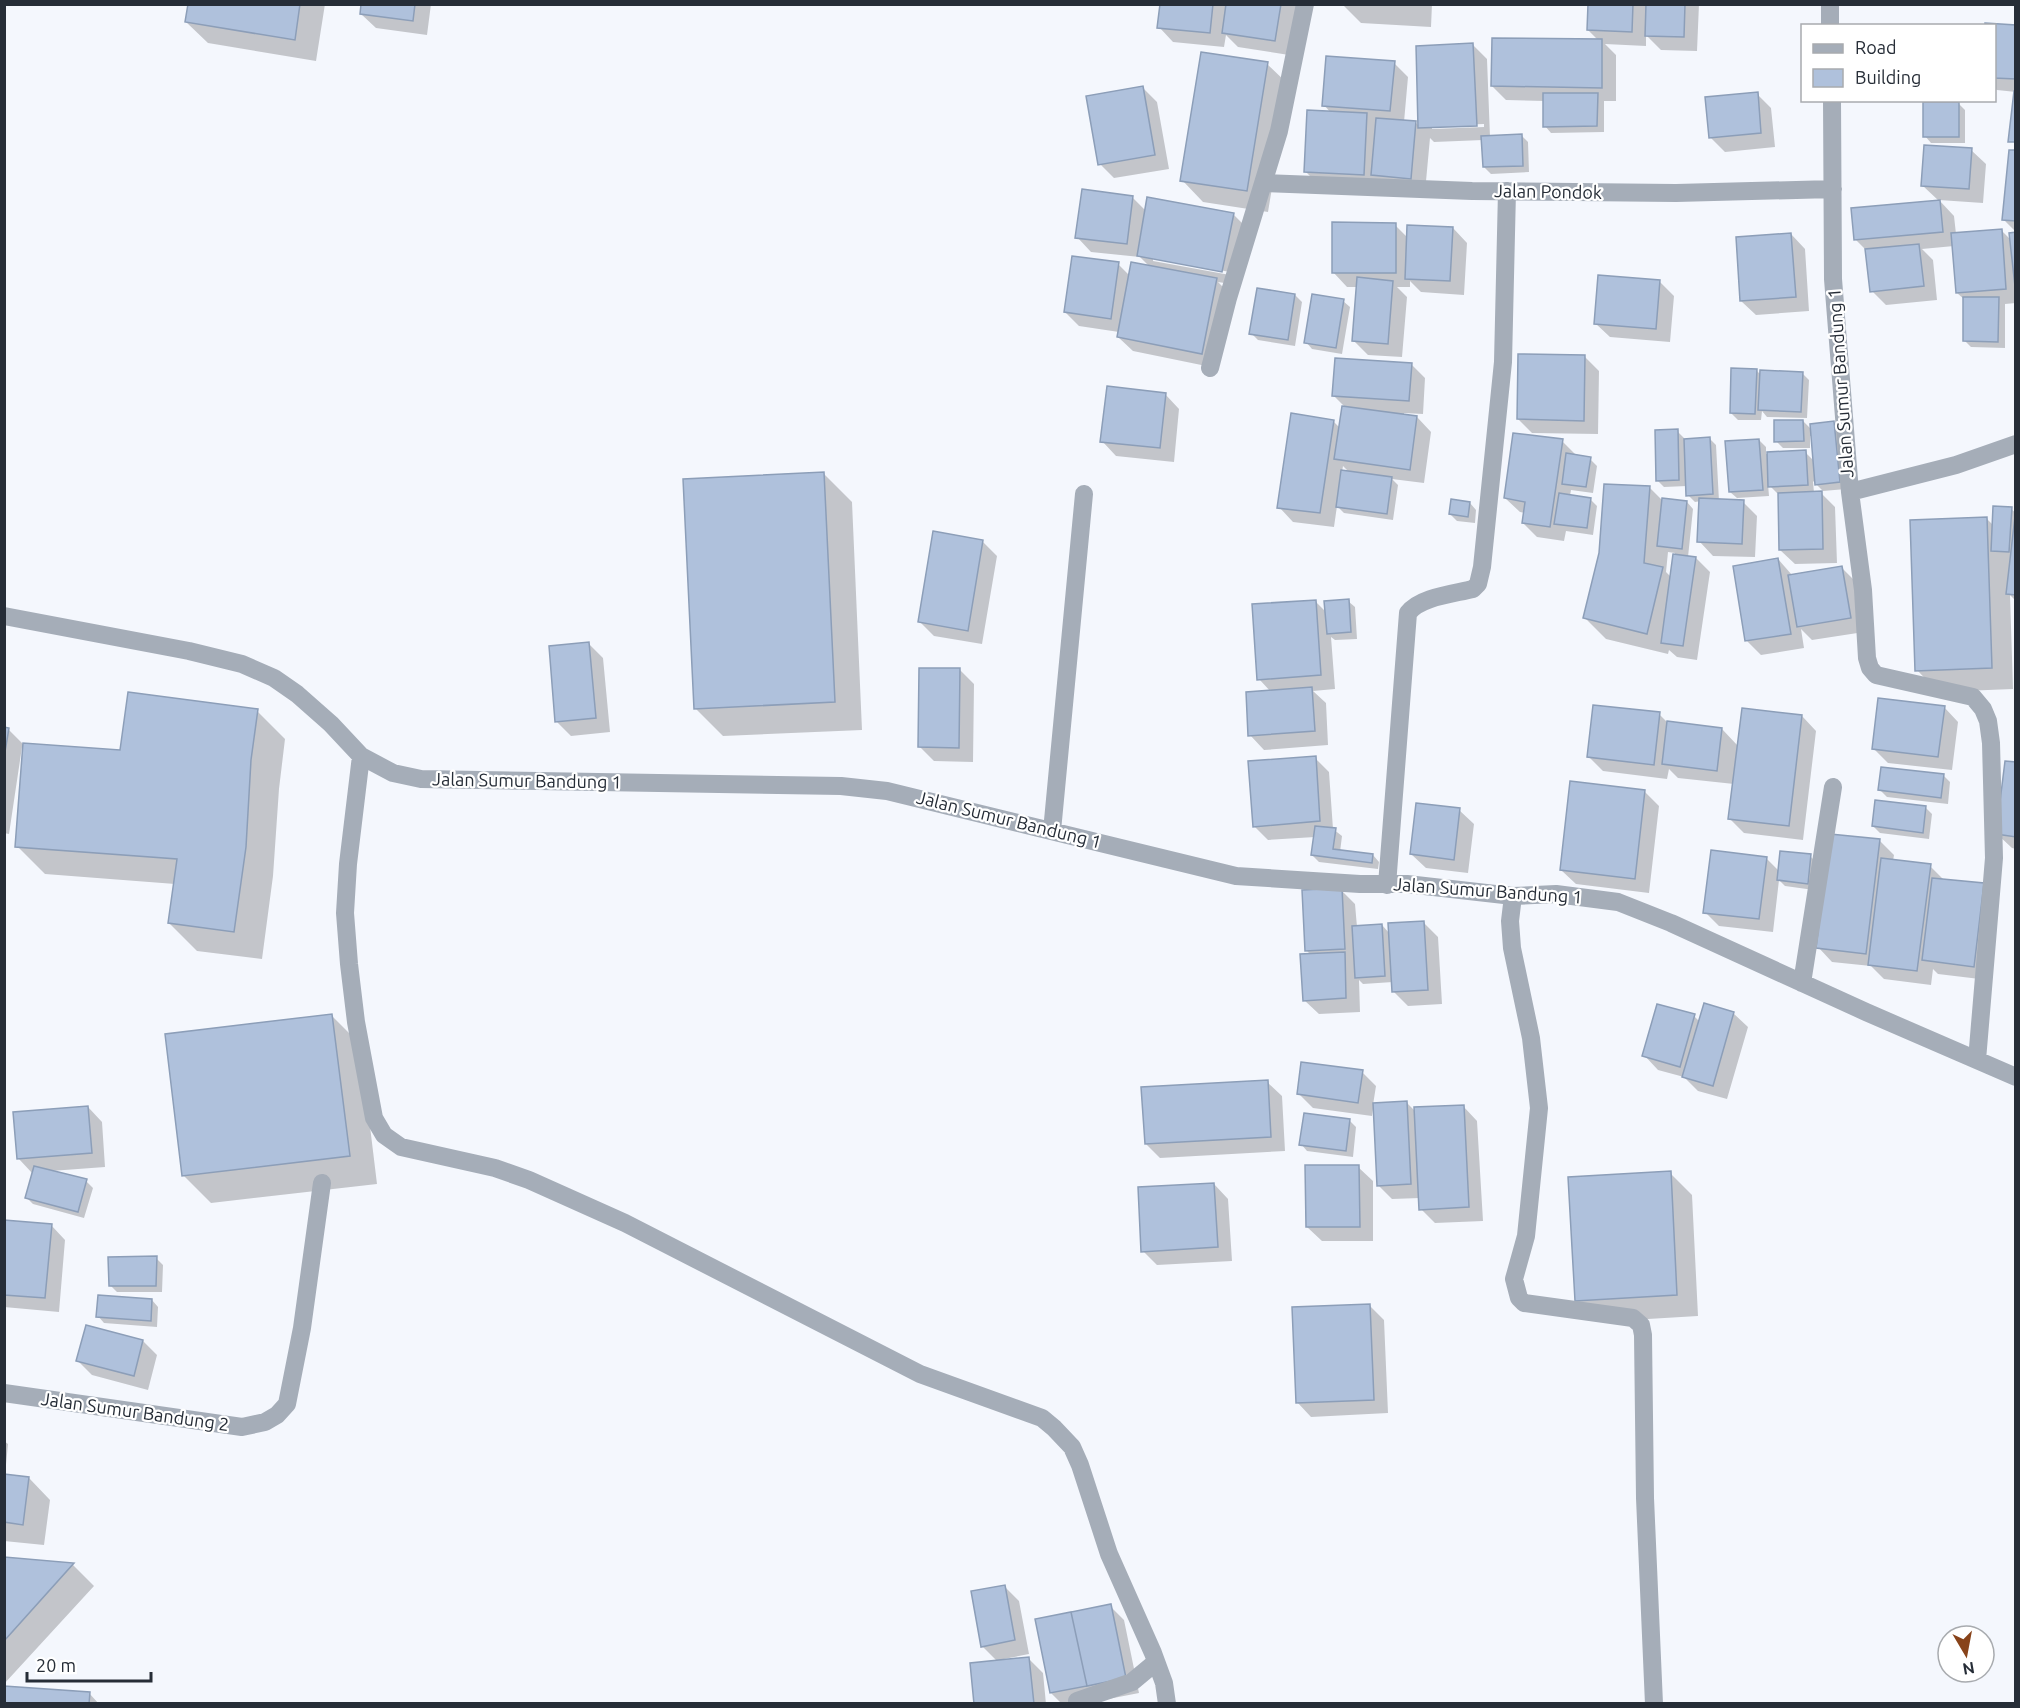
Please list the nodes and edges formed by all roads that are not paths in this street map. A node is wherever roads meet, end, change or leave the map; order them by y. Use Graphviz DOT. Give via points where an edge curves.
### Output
graph roads {
  1 [pos="1305,4"];
  2 [pos="1830,4"];
  3 [pos="1830,24"];
  4 [pos="1832,102"];
  5 [pos="1263,183"];
  6 [pos="1833,189"];
  7 [pos="1507,191"];
  8 [pos="1210,368"];
  9 [pos="2016,444"];
  10 [pos="1850,492"];
  11 [pos="1084,494"];
  12 [pos="4,616"];
  13 [pos="362,756"];
  14 [pos="1833,787"];
  15 [pos="1052,831"];
  16 [pos="1387,885"];
  17 [pos="1513,897"];
  18 [pos="1802,983"];
  19 [pos="1977,1060"];
  20 [pos="2016,1077"];
  21 [pos="322,1183"];
  22 [pos="4,1393"];
  23 [pos="1156,1662"];
  24 [pos="1077,1701"];
  25 [pos="1167,1704"];
  26 [pos="1654,1704"];
  1 -- 5 [label="street" via="1279,131"];
  2 -- 3 [label="street"];
  4 -- 6 [label="street, Jalan Sumur Bandung 1"];
  5 -- 7 [label="street, Jalan Pondok"];
  5 -- 8 [label="street"];
  6 -- 7 [label="street, Jalan Pondok" via="1676,193"];
  6 -- 10 [label="street, Jalan Sumur Bandung 1" via="1833,279"];
  7 -- 16 [label="street" via="1503,362 1482,567 1473,589 1422,602 1408,613"];
  9 -- 10 [label="street, Jalan Sumur Bandung 1" via="1956,465"];
  10 -- 19 [label="street" via="1870,668 1876,675 1973,697 1988,721 1994,858"];
  11 -- 15 [label="street"];
  12 -- 13 [label="street, Jalan Sumur Bandung 1" via="242,664 274,678 297,694"];
  13 -- 15 [label="street, Jalan Sumur Bandung 1" via="393,773 421,779 841,786 887,791"];
  13 -- 23 [label="street" via="348,864 346,924 366,1080 374,1118 384,1135 401,1147 495,1168 577,1200 920,1374 1041,1419 1072,1447 1109,1554"];
  14 -- 18 [label="street"];
  15 -- 16 [label="street, Jalan Sumur Bandung 1" via="1236,876"];
  16 -- 17 [label="street, Jalan Sumur Bandung 1"];
  17 -- 18 [label="street, Jalan Sumur Bandung 1" via="1556,894 1618,902"];
  17 -- 26 [label="street" via="1512,948 1531,1038 1539,1108 1527,1226 1514,1279 1524,1303 1633,1318 1641,1325"];
  18 -- 19 [label="street, Jalan Sumur Bandung 1"];
  19 -- 20 [label="street, Jalan Sumur Bandung 1"];
  21 -- 22 [label="street, Jalan Sumur Bandung 2" via="303,1328 287,1404 277,1415 242,1427"];
  23 -- 24 [label="street" via="1132,1682"];
  23 -- 25 [label="street"];
}
